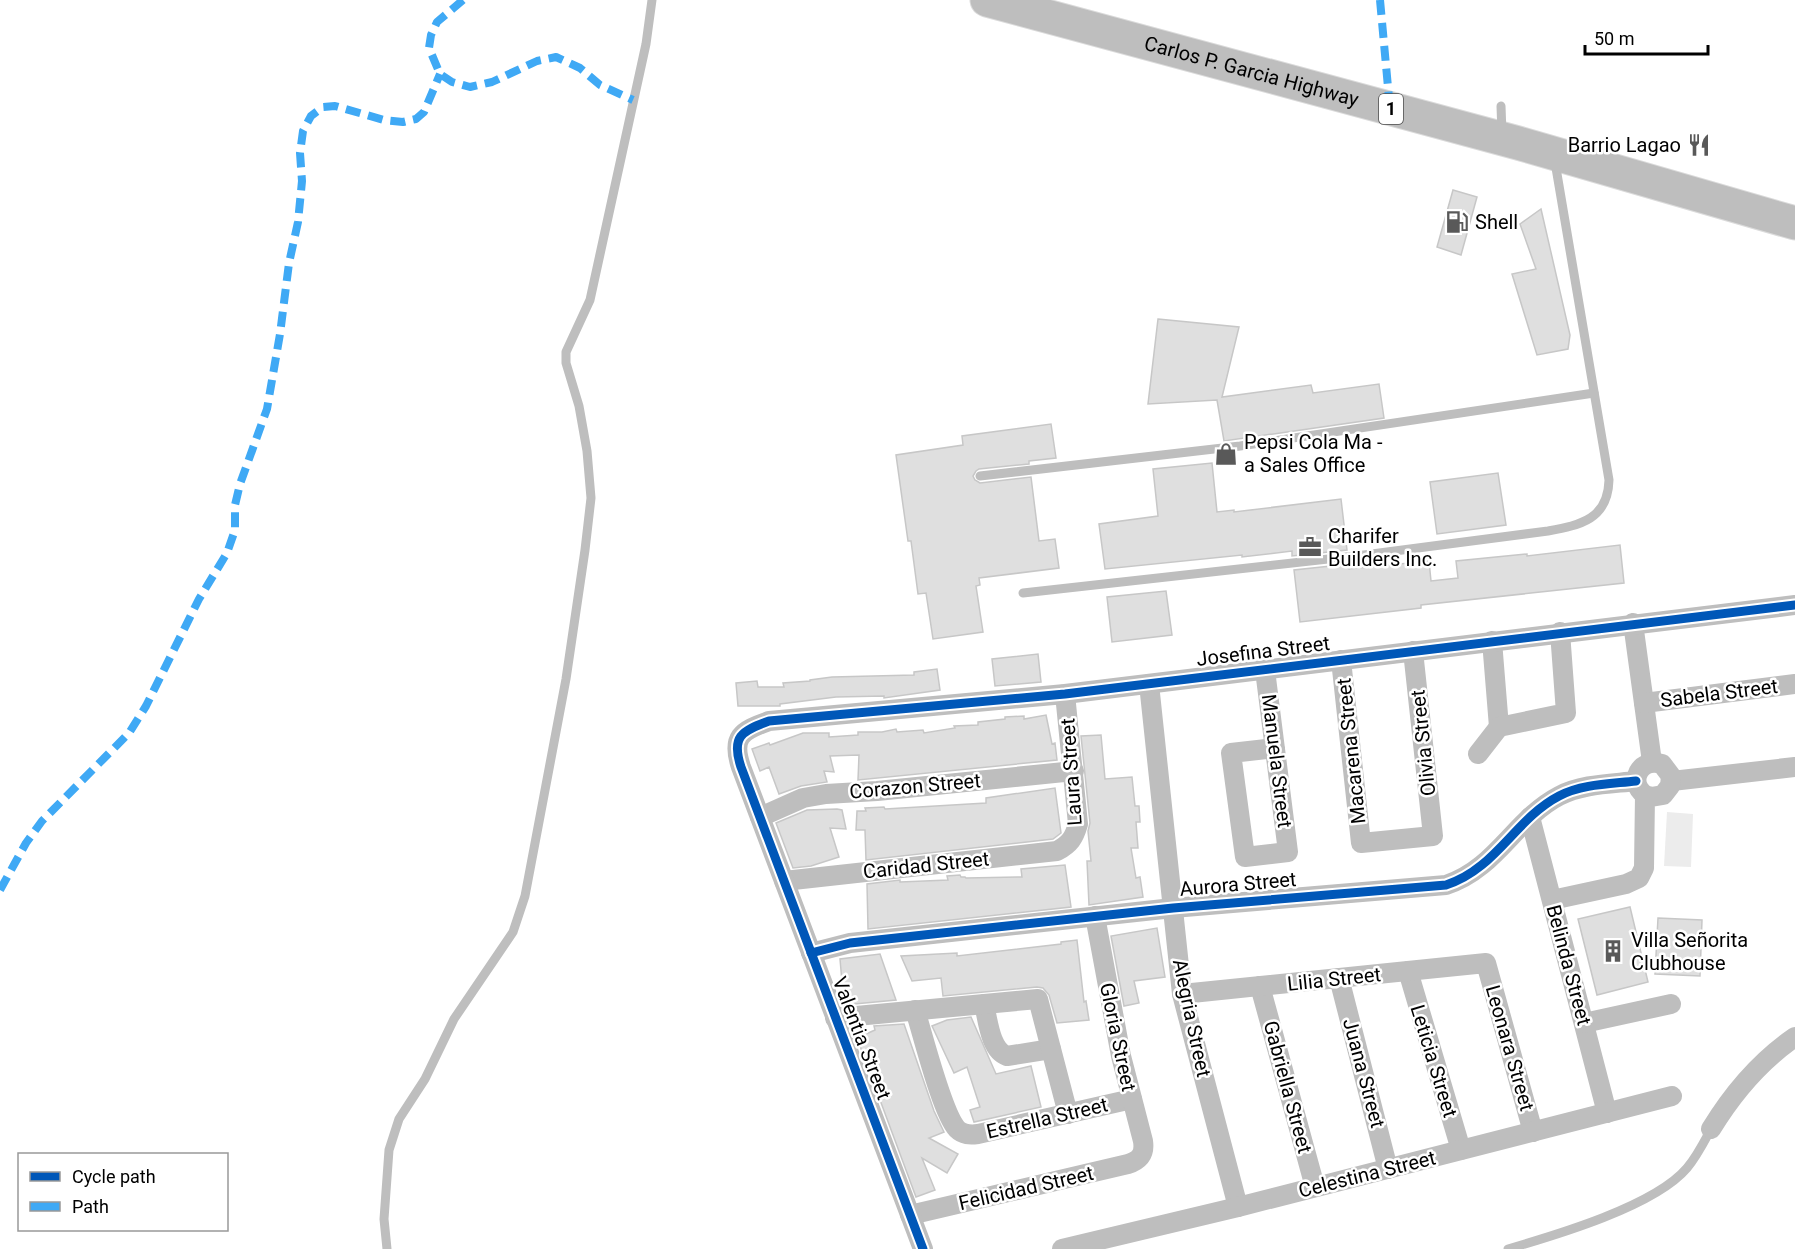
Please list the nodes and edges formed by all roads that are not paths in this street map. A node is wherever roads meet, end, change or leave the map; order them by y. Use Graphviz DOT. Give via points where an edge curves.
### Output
graph roads {
  1 [pos="652,0"];
  2 [pos="987,0"];
  3 [pos="1501,106"];
  4 [pos="1502,139"];
  5 [pos="1553,153"];
  6 [pos="1795,223"];
  7 [pos="1594,393"];
  8 [pos="980,476"];
  9 [pos="1023,593"];
  10 [pos="1795,605"];
  11 [pos="1633,623"];
  12 [pos="1560,632"];
  13 [pos="1492,641"];
  14 [pos="1413,651"];
  15 [pos="1341,660"];
  16 [pos="1265,670"];
  17 [pos="1149,684"];
  18 [pos="1795,684"];
  19 [pos="1065,694"];
  20 [pos="1644,702"];
  21 [pos="1499,727"];
  22 [pos="739,737"];
  23 [pos="1275,748"];
  24 [pos="1478,754"];
  25 [pos="1652,762"];
  26 [pos="1795,767"];
  27 [pos="1074,771"];
  28 [pos="1672,781"];
  29 [pos="1641,788"];
  30 [pos="760,817"];
  31 [pos="1530,817"];
  32 [pos="1360,843"];
  33 [pos="1066,846"];
  34 [pos="784,880"];
  35 [pos="1552,900"];
  36 [pos="1173,908"];
  37 [pos="1095,916"];
  38 [pos="811,953"];
  39 [pos="1486,963"];
  40 [pos="1408,971"];
  41 [pos="1339,978"];
  42 [pos="1260,986"];
  43 [pos="1182,994"];
  44 [pos="984,1004"];
  45 [pos="1671,1004"];
  46 [pos="915,1010"];
  47 [pos="835,1018"];
  48 [pos="1584,1023"];
  49 [pos="1795,1037"];
  50 [pos="1051,1049"];
  51 [pos="1672,1096"];
  52 [pos="1132,1099"];
  53 [pos="1607,1113"];
  54 [pos="1068,1114"];
  55 [pos="1712,1129"];
  56 [pos="1533,1132"];
  57 [pos="1461,1150"];
  58 [pos="1140,1157"];
  59 [pos="1388,1168"];
  60 [pos="1315,1187"];
  61 [pos="1238,1207"];
  62 [pos="910,1215"];
  63 [pos="387,1249"];
  64 [pos="923,1249"];
  65 [pos="1062,1249"];
  66 [pos="1508,1249"];
  1 -- 63 [label="lane" via="590,300 566,352 587,451 591,498 566,679 525,896 513,932 454,1020 425,1079 399,1119 389,1150 384,1219"];
  2 -- 4 [label="highway, Carlos P. Garcia Highway / 1"];
  3 -- 4 [label="lane"];
  4 -- 5 [label="highway, Carlos P. Garcia Highway / 1"];
  5 -- 6 [label="highway, Carlos P. Garcia Highway / 1"];
  5 -- 7 [label="lane"];
  7 -- 8 [label="lane" via="1240,446"];
  7 -- 9 [label="lane" via="1608,494 1603,507 1592,518 1572,526 1364,555"];
  10 -- 11 [label="street, Josefina Street"];
  11 -- 12 [label="street, Josefina Street"];
  11 -- 20 [label="street"];
  12 -- 13 [label="street, Josefina Street"];
  12 -- 21 [label="street" via="1566,712"];
  13 -- 14 [label="street, Josefina Street"];
  13 -- 21 [label="street"];
  14 -- 15 [label="street, Josefina Street"];
  14 -- 32 [label="street, Olivia Street" via="1433,836"];
  15 -- 16 [label="street, Josefina Street"];
  15 -- 32 [label="street, Macarena Street"];
  16 -- 17 [label="street, Josefina Street"];
  16 -- 23 [label="street, Manuela Street"];
  17 -- 19 [label="street, Josefina Street"];
  17 -- 36 [label="street, Alegria Street"];
  18 -- 20 [label="street, Sabela Street"];
  19 -- 22 [label="street, Josefina Street" via="769,721"];
  19 -- 27 [label="street, Laura Street"];
  20 -- 25 [label="street"];
  21 -- 24 [label="street"];
  22 -- 30 [label="street, Valentia Street" via="736,752"];
  23 -- 23 [label="street, Manuela Street" via="1288,852 1245,857 1232,753"];
  25 -- 28 [label="street" via="1666,767"];
  25 -- 29 [label="street" via="1639,770"];
  26 -- 28 [label="street"];
  27 -- 30 [label="street, Corazon Street" via="826,794 803,798"];
  27 -- 33 [label="street, Laura Street" via="1078,824 1074,838"];
  28 -- 29 [label="street" via="1663,795 1651,797"];
  29 -- 31 [label="street, Aurora Street" via="1584,787 1557,797"];
  29 -- 35 [label="street" via="1644,868 1639,878"];
  30 -- 34 [label="street, Valentia Street"];
  31 -- 35 [label="street, Belinda Street"];
  31 -- 36 [label="street, Aurora Street" via="1477,871 1446,885"];
  33 -- 34 [label="street, Caridad Street" via="1057,851"];
  34 -- 38 [label="street, Valentia Street"];
  35 -- 48 [label="street, Belinda Street"];
  36 -- 37 [label="street, Aurora Street"];
  36 -- 43 [label="street, Alegria Street"];
  37 -- 38 [label="street, Aurora Street" via="850,943"];
  37 -- 52 [label="street, Gloria Street" via="1112,1017"];
  38 -- 47 [label="street, Valentia Street"];
  39 -- 40 [label="street, Lilia Street"];
  39 -- 56 [label="street, Leonara Street"];
  40 -- 41 [label="street, Lilia Street"];
  40 -- 57 [label="street, Leticia Street"];
  41 -- 42 [label="street, Lilia Street"];
  41 -- 59 [label="street, Juana Street"];
  42 -- 43 [label="street, Lilia Street"];
  42 -- 60 [label="street, Gabriella Street"];
  43 -- 61 [label="street, Alegria Street"];
  44 -- 46 [label="street"];
  44 -- 50 [label="street" via="1001,1054"];
  44 -- 50 [label="street" via="1038,999"];
  45 -- 48 [label="street"];
  46 -- 47 [label="street"];
  46 -- 54 [label="street, Estrella Street" via="944,1103 962,1133 978,1134"];
  47 -- 62 [label="street, Valentia Street"];
  48 -- 53 [label="street, Belinda Street"];
  49 -- 55 [label="street" via="1744,1082"];
  50 -- 54 [label="street"];
  51 -- 53 [label="street, Celestina Street"];
  52 -- 54 [label="street, Estrella Street"];
  52 -- 58 [label="street, Gloria Street" via="1143,1141"];
  53 -- 56 [label="street, Celestina Street"];
  55 -- 66 [label="lane" via="1687,1168 1669,1184 1614,1213"];
  56 -- 57 [label="street, Celestina Street"];
  57 -- 59 [label="street, Celestina Street"];
  58 -- 62 [label="street, Felicidad Street" via="1128,1164"];
  59 -- 60 [label="street, Celestina Street"];
  60 -- 61 [label="street, Celestina Street"];
  61 -- 65 [label="street, Celestina Street"];
  62 -- 64 [label="street, Valentia Street"];
}
